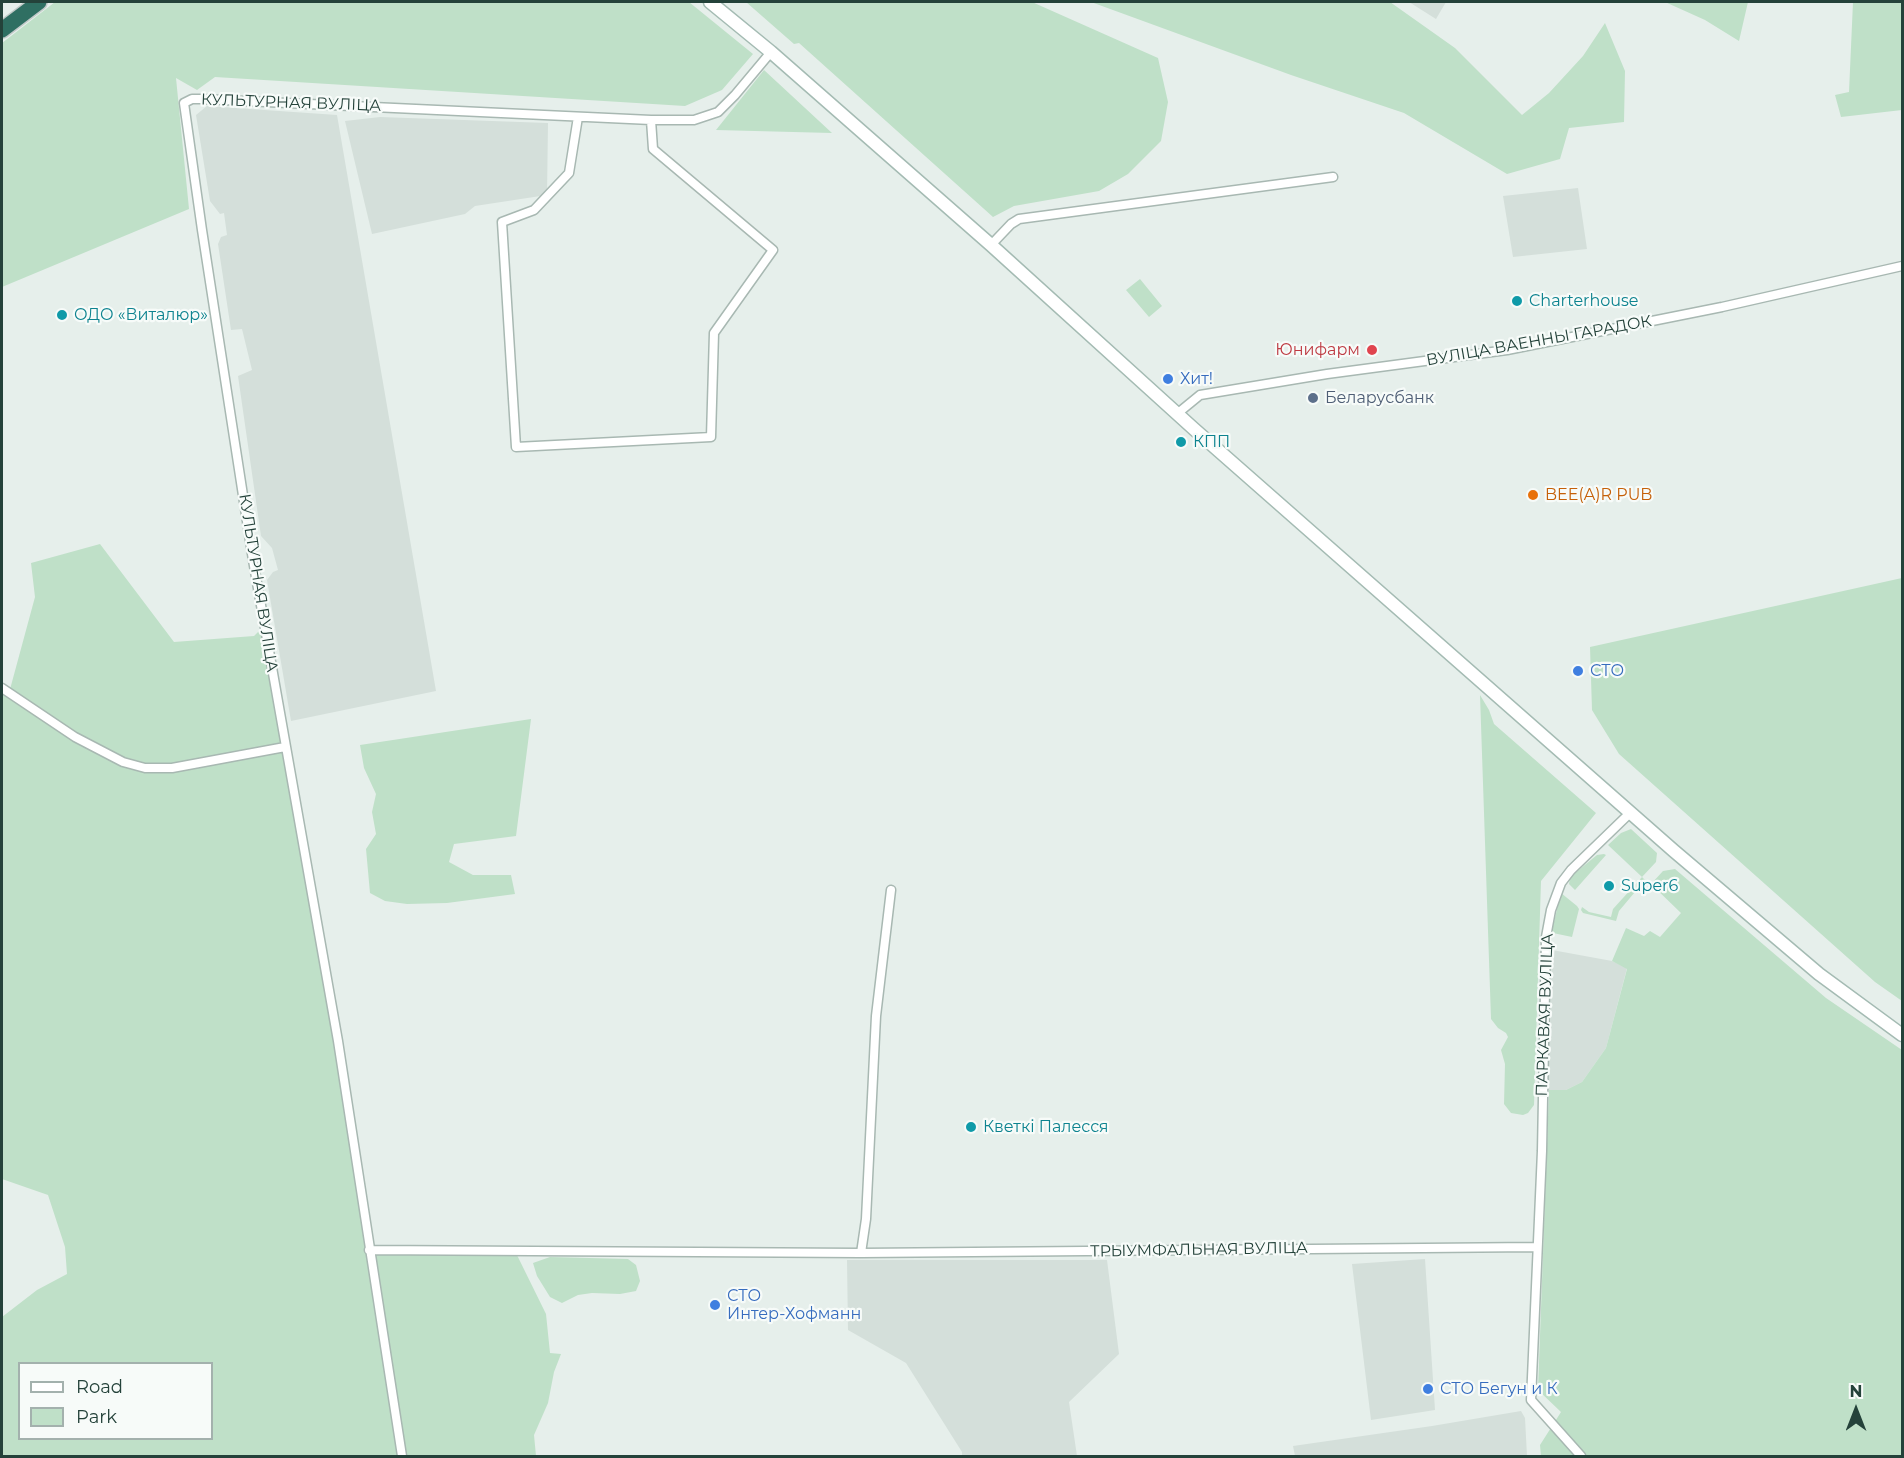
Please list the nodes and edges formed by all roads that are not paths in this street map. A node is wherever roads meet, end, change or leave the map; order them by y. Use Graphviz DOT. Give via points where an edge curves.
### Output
graph roads {
  1 [pos="39,2"];
  2 [pos="710,2"];
  3 [pos="2,30"];
  4 [pos="771,52"];
  5 [pos="578,117"];
  6 [pos="651,120"];
  7 [pos="1333,177"];
  8 [pos="991,245"];
  9 [pos="1902,266"];
  10 [pos="1178,413"];
  11 [pos="2,688"];
  12 [pos="285,747"];
  13 [pos="1630,812"];
  14 [pos="891,890"];
  15 [pos="1902,1035"];
  16 [pos="1536,1247"];
  17 [pos="369,1250"];
  18 [pos="861,1253"];
  19 [pos="402,1456"];
  20 [pos="1581,1456"];
  1 -- 3 [label="highway"];
  2 -- 4 [label="main road"];
  4 -- 6 [label="street, КУЛЬТУРНАЯ ВУЛІЦА" via="718,112 694,120"];
  4 -- 8 [label="main road"];
  5 -- 6 [label="street, КУЛЬТУРНАЯ ВУЛІЦА"];
  5 -- 6 [label="street" via="569,173 534,210 502,222 516,447 711,437 714,333 773,250 653,149"];
  5 -- 12 [label="street, КУЛЬТУРНАЯ ВУЛІЦА" via="202,99 184,103"];
  7 -- 8 [label="street" via="1019,219"];
  8 -- 10 [label="main road"];
  9 -- 10 [label="street, ВУЛІЦА ВАЕННЫ ГАРАДОК" via="1507,350 1200,394"];
  10 -- 13 [label="main road"];
  11 -- 12 [label="street" via="75,737 115,759 145,768 172,768"];
  12 -- 17 [label="street" via="338,1041"];
  13 -- 15 [label="main road" via="1819,974"];
  13 -- 16 [label="street, ПАРКАВАЯ ВУЛІЦА" via="1565,877 1551,910 1546,937"];
  14 -- 18 [label="street" via="876,1016"];
  16 -- 18 [label="street, ТРЫУМФАЛЬНАЯ ВУЛІЦА"];
  16 -- 20 [label="street, ПАРКАВАЯ ВУЛІЦА" via="1531,1400"];
  17 -- 18 [label="street, ТРЫУМФАЛЬНАЯ ВУЛІЦА"];
  17 -- 19 [label="street"];
}
